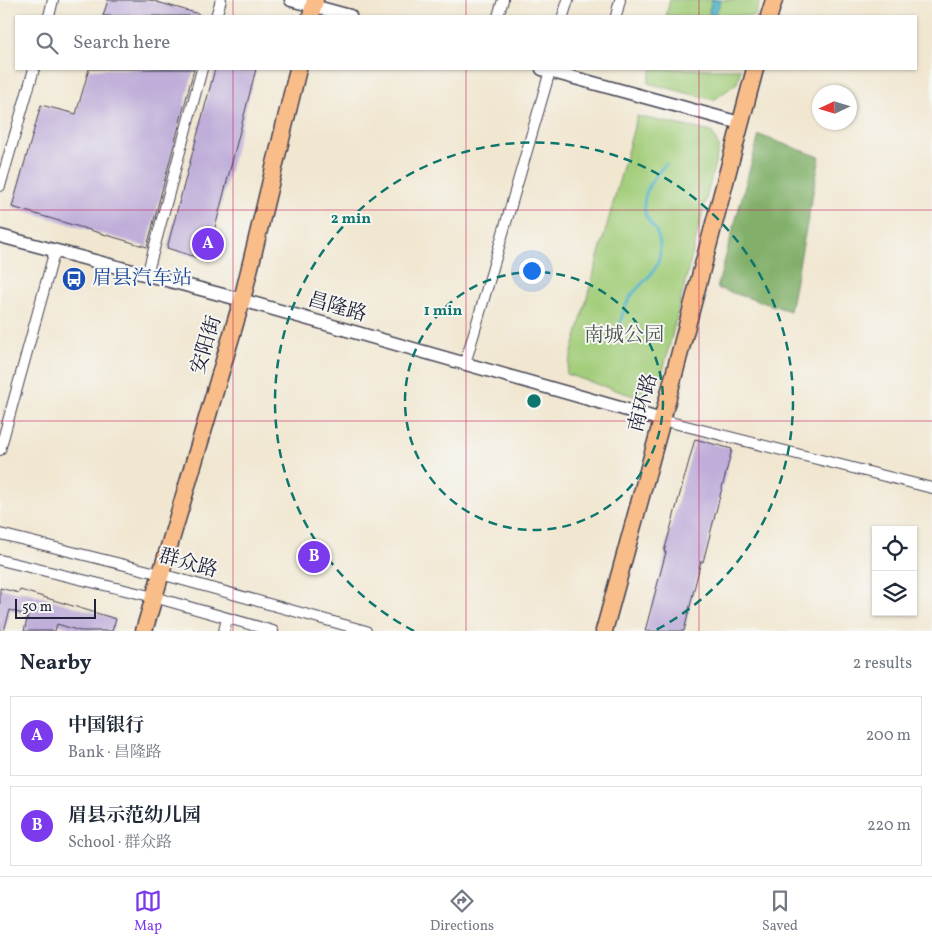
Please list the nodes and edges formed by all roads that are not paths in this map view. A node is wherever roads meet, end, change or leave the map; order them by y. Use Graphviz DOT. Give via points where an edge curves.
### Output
graph roads {
  1 [pos="53,0"];
  2 [pos="220,0"];
  3 [pos="291,0"];
  4 [pos="503,0"];
  5 [pos="568,0"];
  6 [pos="620,0"];
  7 [pos="774,0"];
  8 [pos="313,7"];
  9 [pos="49,15"];
  10 [pos="216,15"];
  11 [pos="346,15"];
  12 [pos="498,15"];
  13 [pos="563,15"];
  14 [pos="616,15"];
  15 [pos="769,15"];
  16 [pos="34,70"];
  17 [pos="202,70"];
  18 [pos="298,70"];
  19 [pos="546,70"];
  20 [pos="755,70"];
  21 [pos="740,123"];
  22 [pos="0,186"];
  23 [pos="0,236"];
  24 [pos="55,250"];
  25 [pos="147,275"];
  26 [pos="242,300"];
  27 [pos="465,364"];
  28 [pos="662,420"];
  29 [pos="0,450"];
  30 [pos="932,488"];
  31 [pos="0,534"];
  32 [pos="0,560"];
  33 [pos="161,574"];
  34 [pos="154,597"];
  35 [pos="227,619"];
  36 [pos="144,631"];
  37 [pos="224,631"];
  38 [pos="273,631"];
  39 [pos="366,631"];
  40 [pos="604,631"];
  1 -- 9 [label="street"];
  2 -- 10 [label="street"];
  3 -- 8 [label="street"];
  4 -- 12 [label="street"];
  5 -- 13 [label="street"];
  6 -- 14 [label="street"];
  7 -- 15 [label="main road"];
  8 -- 11 [label="street"];
  16 -- 22 [label="street"];
  17 -- 25 [label="street"];
  18 -- 26 [label="main road, 安阳街"];
  19 -- 21 [label="street"];
  19 -- 27 [label="street"];
  20 -- 21 [label="main road, 南环路"];
  21 -- 28 [label="main road, 南环路"];
  23 -- 24 [label="street, 昌隆路"];
  24 -- 25 [label="street, 昌隆路"];
  24 -- 29 [label="street"];
  25 -- 26 [label="street, 昌隆路"];
  26 -- 27 [label="street, 昌隆路"];
  26 -- 33 [label="main road, 安阳街"];
  27 -- 28 [label="street, 昌隆路"];
  28 -- 30 [label="street"];
  28 -- 40 [label="main road, 南环路"];
  31 -- 33 [label="street, 群众路"];
  32 -- 34 [label="street, 群众路"];
  33 -- 34 [label="main road, 安阳街"];
  33 -- 39 [label="street, 群众路"];
  34 -- 35 [label="street, 群众路"];
  34 -- 36 [label="main road, 安阳街"];
  35 -- 37 [label="street"];
  35 -- 38 [label="street, 群众路"];
}
